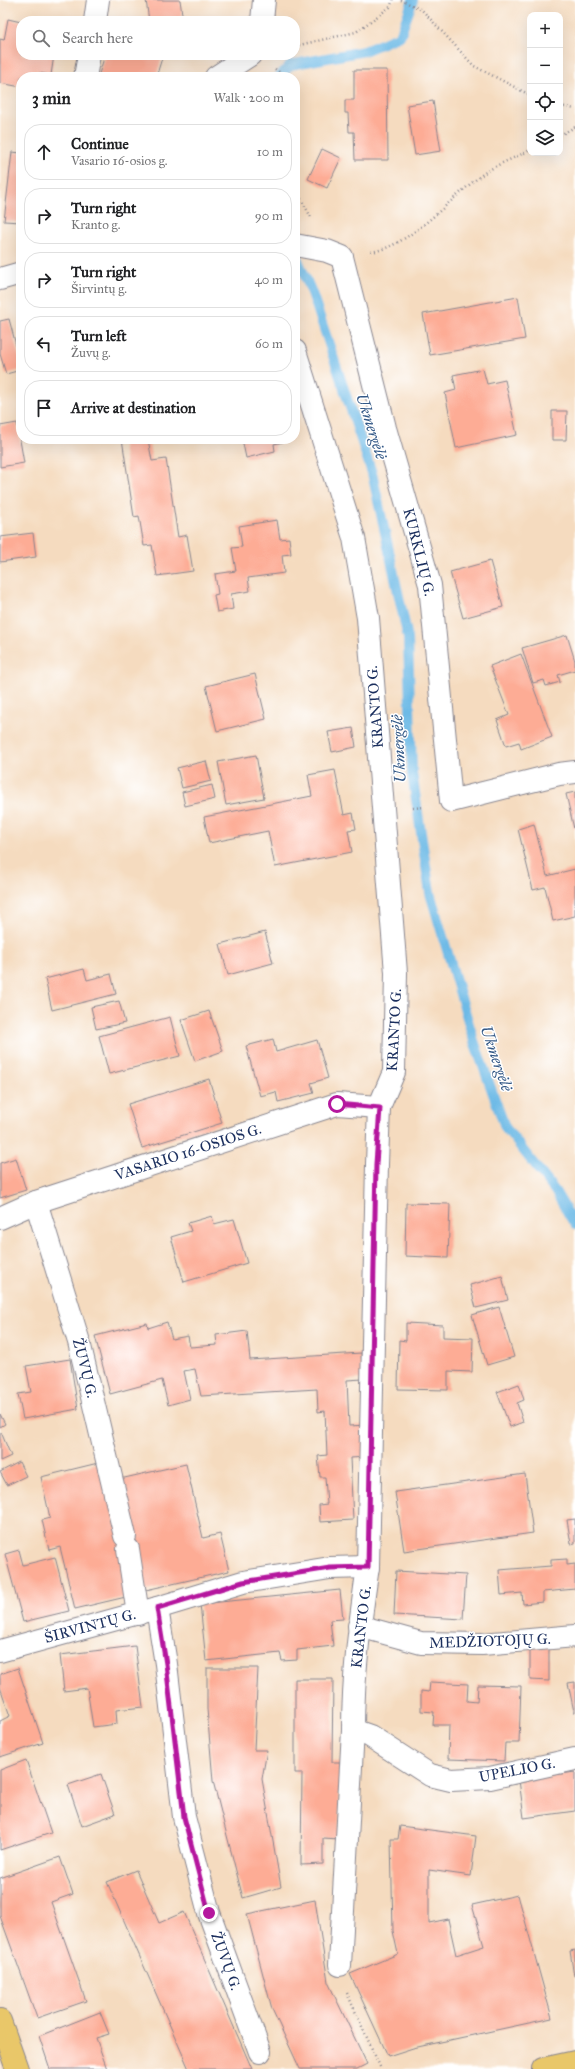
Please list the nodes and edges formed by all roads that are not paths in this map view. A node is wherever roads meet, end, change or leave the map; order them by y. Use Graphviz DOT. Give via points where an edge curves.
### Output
graph roads {
  1 [pos="98,0"];
  2 [pos="264,0"];
  3 [pos="96,16"];
  4 [pos="262,16"];
  5 [pos="88,60"];
  6 [pos="242,60"];
  7 [pos="86,72"];
  8 [pos="224,72"];
  9 [pos="300,246"];
  10 [pos="16,275"];
  11 [pos="0,279"];
  12 [pos="300,367"];
  13 [pos="575,772"];
  14 [pos="380,1108"];
  15 [pos="36,1202"];
  16 [pos="0,1218"];
  17 [pos="368,1567"];
  18 [pos="147,1611"];
  19 [pos="359,1626"];
  20 [pos="575,1636"];
  21 [pos="0,1651"];
  22 [pos="353,1730"];
  23 [pos="575,1759"];
  24 [pos="340,1965"];
  25 [pos="0,2022"];
  26 [pos="260,2052"];
  27 [pos="575,2062"];
  28 [pos="17,2069"];
  29 [pos="543,2069"];
  1 -- 3 [label="street"];
  2 -- 4 [label="street"];
  5 -- 7 [label="street"];
  6 -- 8 [label="street"];
  9 -- 13 [label="street, KURKLIŲ G." via="335,254 430,585 452,801"];
  10 -- 11 [label="street"];
  12 -- 14 [label="street, KRANTO G." via="354,538 368,618 396,973 394,1072"];
  14 -- 15 [label="street, VASARIO 16-OSIOS G." via="337,1104"];
  14 -- 17 [label="street, KRANTO G." via="376,1172"];
  15 -- 16 [label="street, VASARIO 16-OSIOS G."];
  15 -- 18 [label="street, ŽUVŲ G." via="79,1342 126,1543"];
  17 -- 18 [label="street, ŠIRVINTŲ G." via="330,1568 243,1582"];
  17 -- 19 [label="street, KRANTO G."];
  18 -- 21 [label="street, ŠIRVINTŲ G."];
  18 -- 26 [label="street, ŽUVŲ G." via="166,1664 184,1817 209,1913"];
  19 -- 20 [label="street, MEDŽIOTOJŲ G." via="421,1643 482,1644"];
  19 -- 22 [label="street, KRANTO G." via="353,1693"];
  22 -- 23 [label="street, UPELIO G." via="370,1736 430,1775 452,1780 490,1778"];
  22 -- 24 [label="street, KRANTO G."];
  25 -- 28 [label="main road"];
  27 -- 29 [label="main road"];
}
